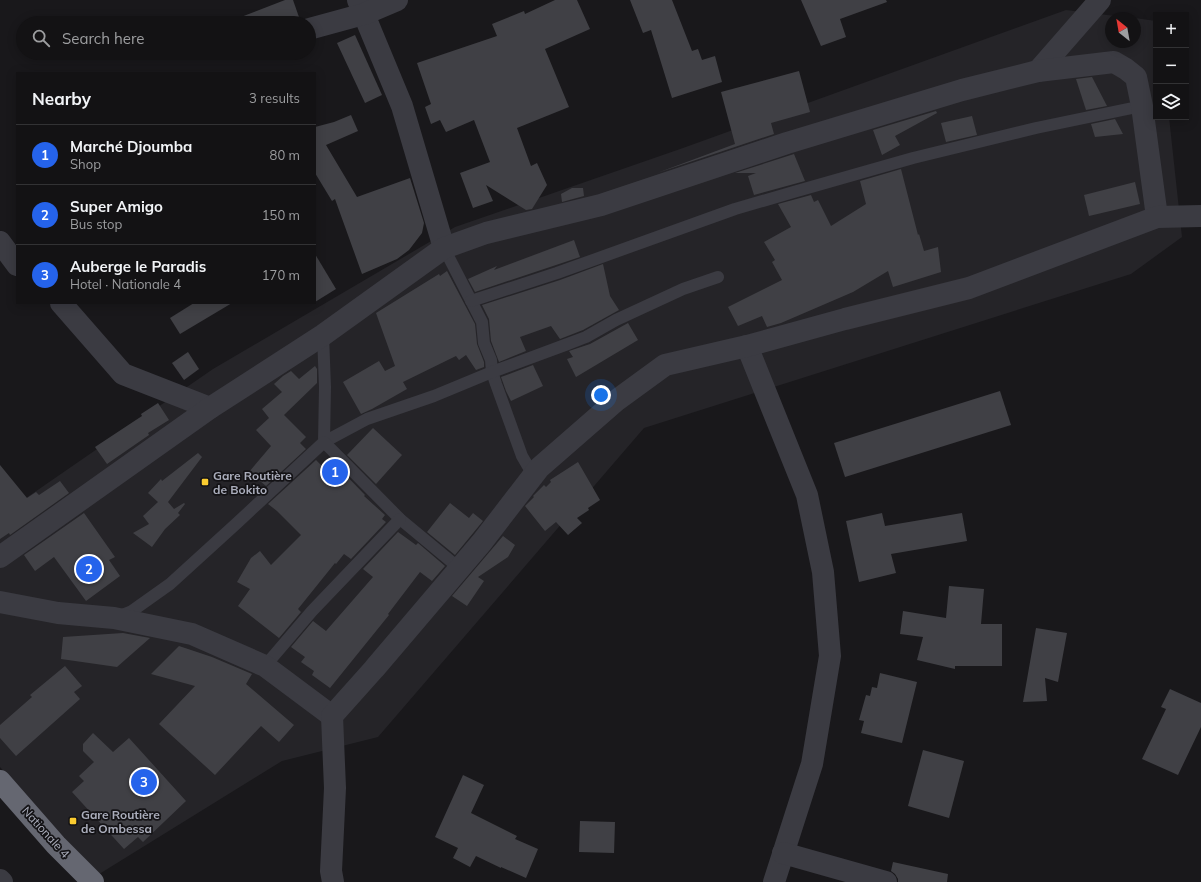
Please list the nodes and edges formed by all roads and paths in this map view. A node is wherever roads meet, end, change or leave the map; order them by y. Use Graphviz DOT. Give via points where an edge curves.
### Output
graph roads {
  1 [pos="397,0"];
  2 [pos="1100,0"];
  3 [pos="361,7"];
  4 [pos="316,26"];
  5 [pos="1038,71"];
  6 [pos="1142,106"];
  7 [pos="1201,216"];
  8 [pos="1157,217"];
  9 [pos="0,242"];
  10 [pos="444,248"];
  11 [pos="16,264"];
  12 [pos="718,277"];
  13 [pos="471,301"];
  14 [pos="62,304"];
  15 [pos="324,335"];
  16 [pos="747,346"];
  17 [pos="492,372"];
  18 [pos="210,408"];
  19 [pos="324,442"];
  20 [pos="533,475"];
  21 [pos="400,519"];
  22 [pos="0,556"];
  23 [pos="459,568"];
  24 [pos="0,602"];
  25 [pos="114,618"];
  26 [pos="265,666"];
  27 [pos="332,716"];
  28 [pos="0,781"];
  29 [pos="783,853"];
  30 [pos="93,882"];
  31 [pos="333,882"];
  32 [pos="774,882"];
  33 [pos="886,882"];
  1 -- 3 [label="street"];
  2 -- 5 [label="street"];
  3 -- 4 [label="street"];
  3 -- 10 [label="street" via="402,106"];
  5 -- 6 [label="street" via="1114,62 1136,77"];
  5 -- 10 [label="street" via="962,90 787,143 601,205 486,233"];
  6 -- 8 [label="street"];
  6 -- 13 [label="lane" via="1036,128 797,190 734,209"];
  7 -- 8 [label="street"];
  8 -- 16 [label="street" via="969,288"];
  9 -- 11 [label="street"];
  10 -- 13 [label="lane"];
  10 -- 15 [label="street"];
  12 -- 17 [label="lane" via="683,289 579,340"];
  13 -- 17 [label="lane" via="482,322 484,343 491,360"];
  14 -- 18 [label="street" via="123,374"];
  15 -- 18 [label="street"];
  15 -- 19 [label="lane"];
  16 -- 20 [label="street" via="665,365 616,400"];
  16 -- 29 [label="street" via="807,495 823,572 830,656 812,764"];
  17 -- 19 [label="lane" via="434,396 367,419"];
  17 -- 20 [label="lane" via="522,456"];
  18 -- 22 [label="street"];
  19 -- 21 [label="lane"];
  19 -- 25 [label="lane" via="170,584 132,611"];
  20 -- 23 [label="street"];
  21 -- 23 [label="lane"];
  21 -- 26 [label="lane" via="312,611"];
  23 -- 27 [label="street"];
  24 -- 25 [label="street" via="58,613"];
  25 -- 26 [label="street" via="192,634"];
  26 -- 27 [label="street"];
  27 -- 31 [label="street" via="335,788 331,871"];
  28 -- 30 [label="highway, Nationale 4" via="56,845"];
  29 -- 32 [label="street"];
  29 -- 33 [label="street"];
}
